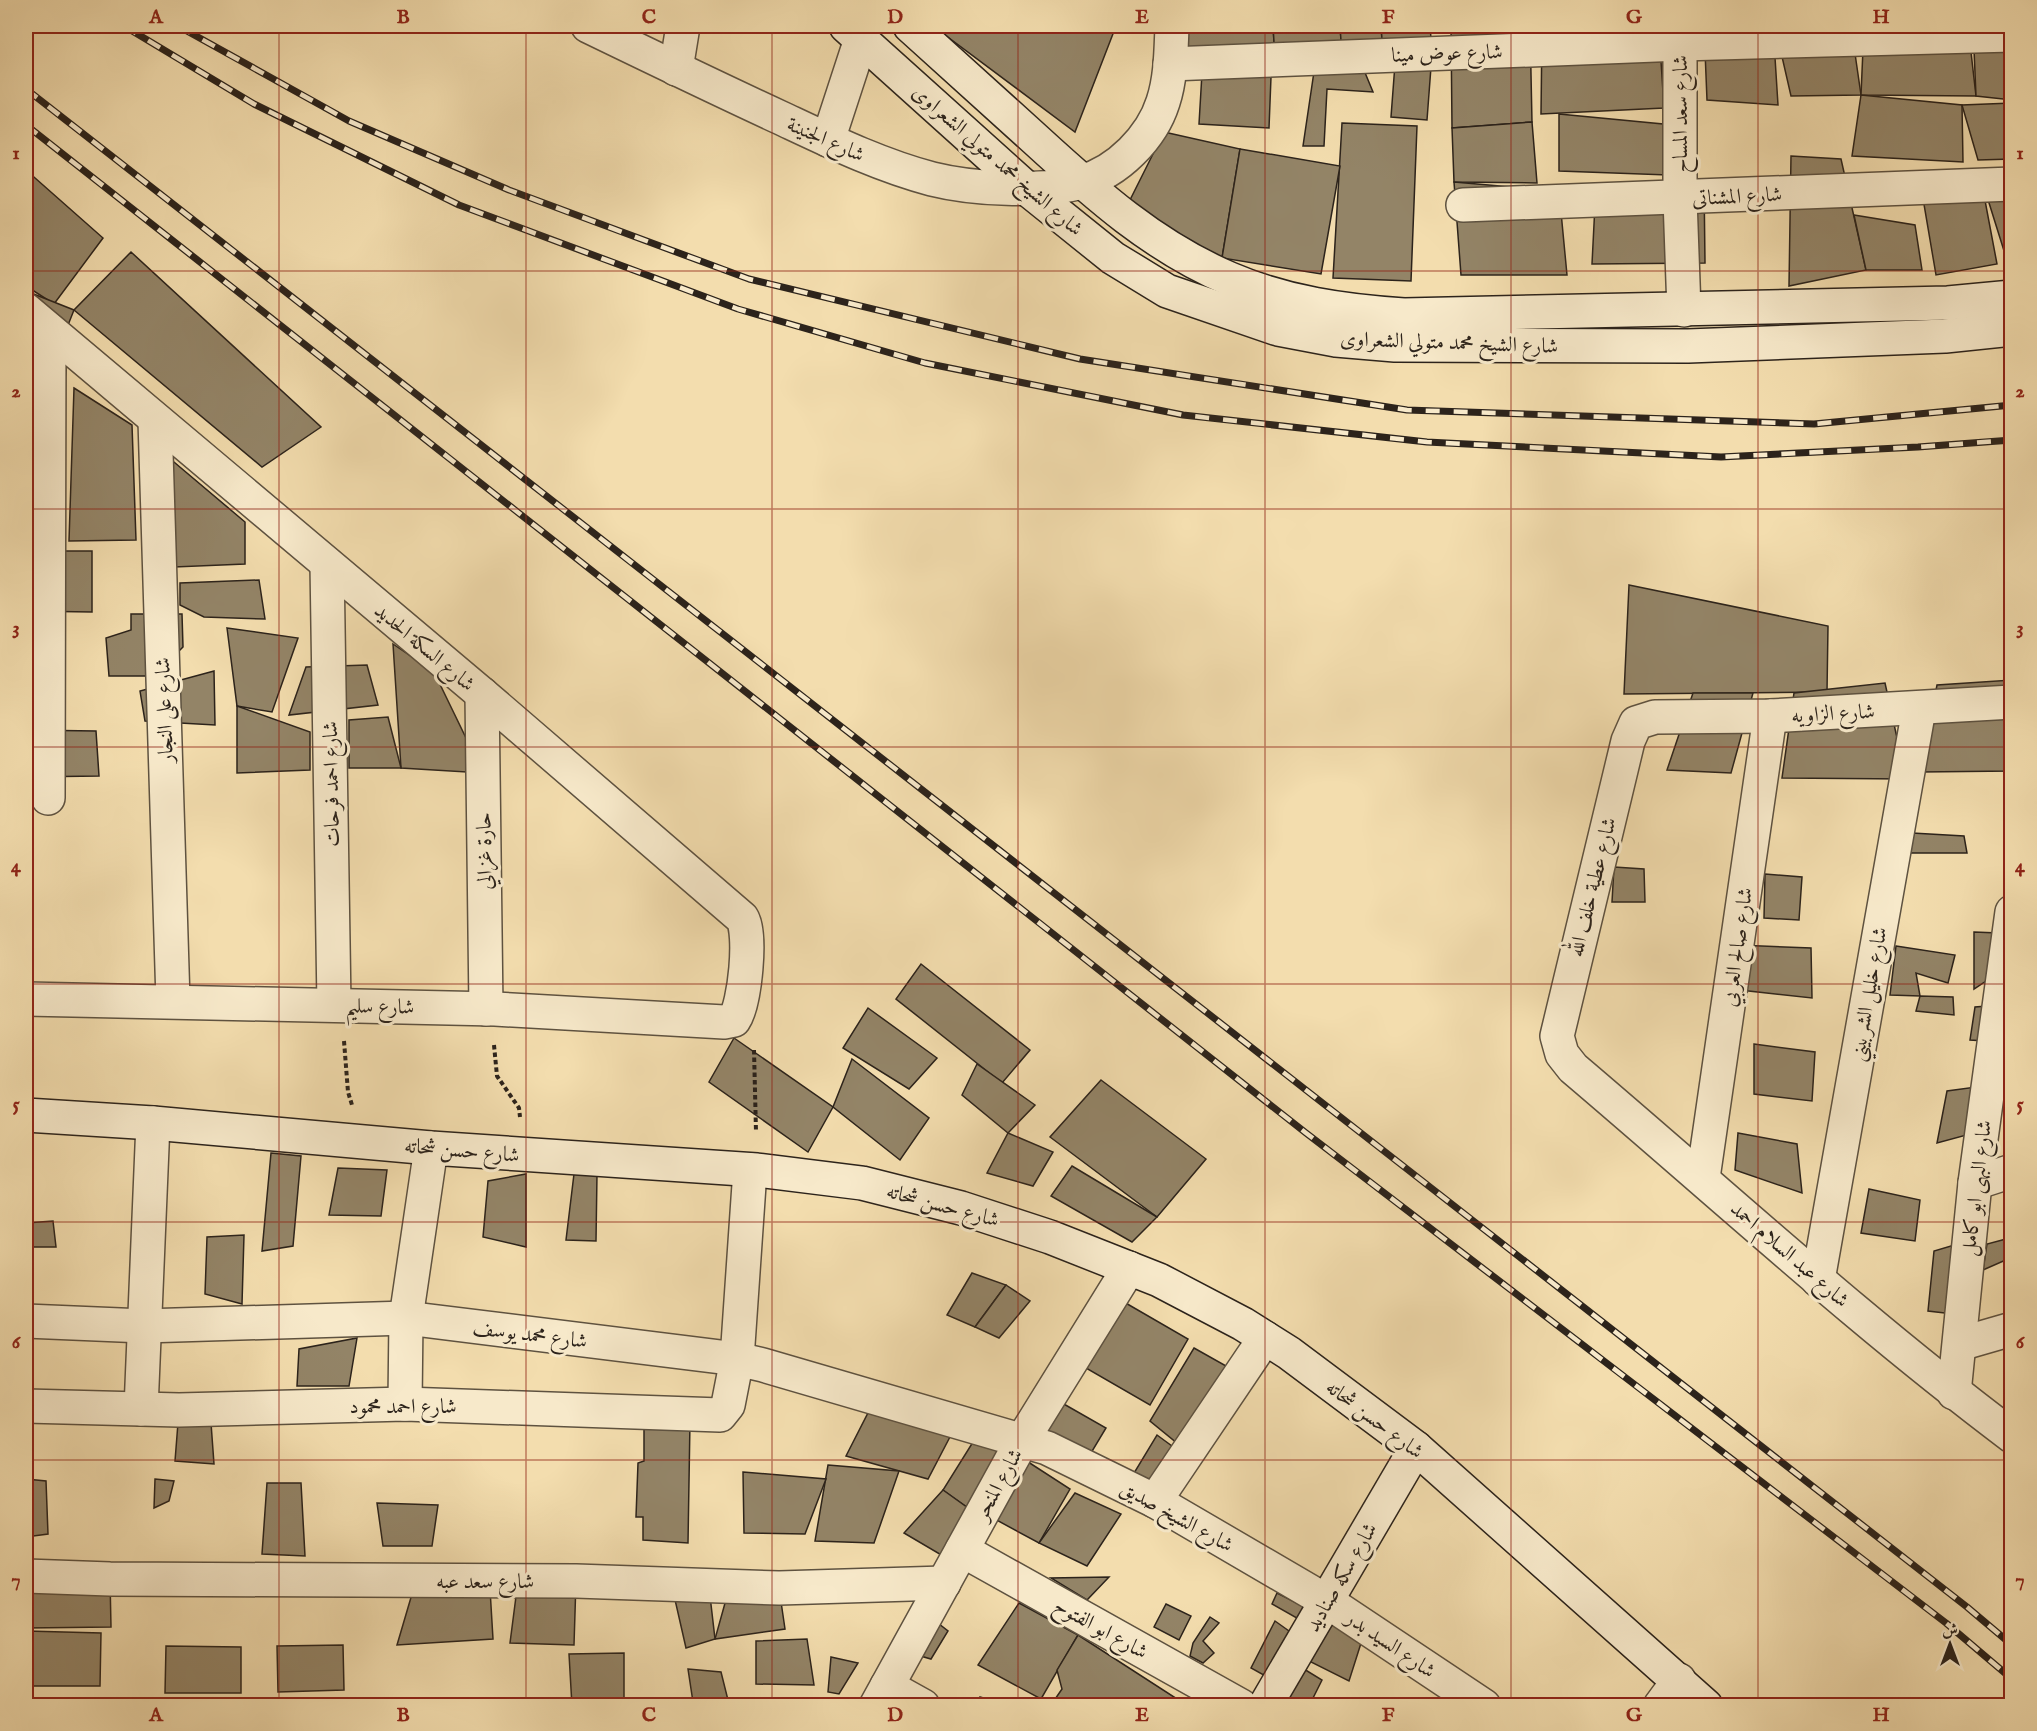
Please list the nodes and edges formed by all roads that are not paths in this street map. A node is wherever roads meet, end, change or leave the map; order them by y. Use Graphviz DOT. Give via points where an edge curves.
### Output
graph roads {
  1 [pos="683,26"];
  2 [pos="910,26"];
  3 [pos="1172,26"];
  4 [pos="601,29"];
  5 [pos="853,32"];
  6 [pos="1681,35"];
  7 [pos="2012,35"];
  8 [pos="1170,64"];
  9 [pos="676,69"];
  10 [pos="828,140"];
  11 [pos="1082,182"];
  12 [pos="2012,184"];
  13 [pos="1026,188"];
  14 [pos="1680,199"];
  15 [pos="1463,205"];
  16 [pos="2012,297"];
  17 [pos="1684,310"];
  18 [pos="37,320"];
  19 [pos="2012,329"];
  20 [pos="155,420"];
  21 [pos="327,564"];
  22 [pos="482,694"];
  23 [pos="2012,702"];
  24 [pos="1918,709"];
  25 [pos="1770,716"];
  26 [pos="1654,717"];
  27 [pos="48,798"];
  28 [pos="2012,912"];
  29 [pos="26,999"];
  30 [pos="173,1000"];
  31 [pos="338,1005"];
  32 [pos="491,1008"];
  33 [pos="734,1020"];
  34 [pos="2005,1021"];
  35 [pos="1573,1068"];
  36 [pos="26,1115"];
  37 [pos="153,1123"];
  38 [pos="431,1148"];
  39 [pos="753,1170"];
  40 [pos="2012,1171"];
  41 [pos="1703,1178"];
  42 [pos="1975,1183"];
  43 [pos="1129,1268"];
  44 [pos="1818,1280"];
  45 [pos="406,1318"];
  46 [pos="26,1321"];
  47 [pos="144,1326"];
  48 [pos="2012,1329"];
  49 [pos="1264,1338"];
  50 [pos="1960,1344"];
  51 [pos="736,1359"];
  52 [pos="1954,1393"];
  53 [pos="405,1404"];
  54 [pos="26,1406"];
  55 [pos="141,1409"];
  56 [pos="2012,1436"];
  57 [pos="1023,1439"];
  58 [pos="1416,1448"];
  59 [pos="1155,1501"];
  60 [pos="962,1550"];
  61 [pos="26,1576"];
  62 [pos="944,1583"];
  63 [pos="1328,1602"];
  64 [pos="1669,1693"];
  65 [pos="882,1696"];
  66 [pos="923,1706"];
  67 [pos="1241,1706"];
  68 [pos="1265,1706"];
  69 [pos="1484,1706"];
  70 [pos="1706,1706"];
  1 -- 9 [label="street"];
  2 -- 11 [label="street, شارع الشيخ محمد متولي الشعراوى"];
  3 -- 8 [label="street, شارع الجنينة"];
  4 -- 9 [label="street, شارع الجنينة"];
  5 -- 10 [label="street"];
  5 -- 13 [label="street, شارع الشيخ محمد متولي الشعراوى"];
  6 -- 7 [label="street, شارع عوض مينا"];
  6 -- 8 [label="street, شارع عوض مينا"];
  6 -- 14 [label="street, شارع سعد المساح"];
  8 -- 11 [label="street, شارع الجنينة" via="1163,102 1145,137 1117,165"];
  9 -- 10 [label="street, شارع الجنينة"];
  10 -- 13 [label="street, شارع الجنينة" via="891,167 935,179"];
  11 -- 13 [label="street, شارع الجنينة"];
  11 -- 17 [label="street, شارع الشيخ محمد متولي الشعراوى" via="1128,222 1178,254 1231,280 1345,311 1404,315"];
  12 -- 14 [label="street, شارع المشناتى"];
  13 -- 19 [label="street, شارع الشيخ محمد متولي الشعراوى" via="1113,258 1167,291 1278,329 1336,340 1395,345 1688,346 1945,336"];
  14 -- 15 [label="street, شارع المشناتى"];
  14 -- 17 [label="street, شارع سعد المساح"];
  16 -- 17 [label="street, شارع الشيخ محمد متولي الشعراوى" via="1948,303"];
  18 -- 20 [label="street, شارع السكة الحديد"];
  18 -- 27 [label="street"];
  20 -- 21 [label="street, شارع السكة الحديد"];
  20 -- 30 [label="street, شارع على النجار"];
  21 -- 22 [label="street, شارع السكة الحديد"];
  21 -- 31 [label="street, شارع احمد فرحات"];
  22 -- 32 [label="street, حارة غزالي"];
  22 -- 33 [label="street, شارع السكة الحديد" via="742,918 747,932 742,1003"];
  23 -- 24 [label="street, شارع الزاويه"];
  24 -- 25 [label="street, شارع الزاويه"];
  24 -- 44 [label="street, شارع خليل الشربيني"];
  25 -- 26 [label="street, شارع الزاويه"];
  25 -- 41 [label="street, شارع صالح العربي"];
  26 -- 35 [label="street, شارع عطية خلف الله" via="1645,718 1630,731 1560,1018 1557,1036 1562,1054"];
  28 -- 34 [label="street, شارع البهى ابو كامل"];
  29 -- 30 [label="street, شارع سليم"];
  30 -- 31 [label="street, شارع سليم"];
  31 -- 32 [label="street, شارع سليم"];
  32 -- 33 [label="street, شارع سليم" via="710,1023"];
  34 -- 42 [label="street, شارع البهى ابو كامل"];
  35 -- 41 [label="street, شارع عبد السلام احمد"];
  36 -- 37 [label="street, شارع حسن شحاته"];
  37 -- 38 [label="street, شارع حسن شحاته"];
  37 -- 47 [label="street"];
  38 -- 39 [label="street, شارع حسن شحاته"];
  38 -- 45 [label="street"];
  39 -- 43 [label="street, شارع حسن شحاته" via="862,1183 961,1208"];
  39 -- 51 [label="street"];
  40 -- 42 [label="street"];
  41 -- 44 [label="street, شارع عبد السلام احمد"];
  42 -- 50 [label="street, شارع البهى ابو كامل"];
  43 -- 49 [label="street, شارع حسن شحاته"];
  43 -- 57 [label="street, شارع المنحر"];
  44 -- 52 [label="street, شارع عبد السلام احمد"];
  45 -- 47 [label="street, شارع محمد يوسف"];
  45 -- 51 [label="street, شارع محمد يوسف"];
  45 -- 53 [label="street"];
  46 -- 47 [label="street, شارع محمد يوسف"];
  47 -- 55 [label="street"];
  48 -- 50 [label="street"];
  49 -- 58 [label="street, شارع حسن شحاته"];
  49 -- 59 [label="street"];
  50 -- 52 [label="street, شارع البهى ابو كامل"];
  51 -- 53 [label="street, شارع احمد محمود" via="729,1405 720,1415"];
  51 -- 57 [label="street, شارع محمد يوسف"];
  52 -- 56 [label="street, شارع عبد السلام احمد"];
  53 -- 55 [label="street, شارع احمد محمود"];
  54 -- 55 [label="street, شارع احمد محمود"];
  57 -- 59 [label="street, شارع الشيخ صديق"];
  57 -- 60 [label="street, شارع المنحر"];
  58 -- 63 [label="street, شارع سكه صناديد"];
  58 -- 64 [label="street, شارع حسن شحاته"];
  59 -- 63 [label="street, شارع الشيخ صديق"];
  60 -- 62 [label="street, شارع المنحر"];
  60 -- 67 [label="street, شارع ابو الفتوح"];
  61 -- 62 [label="street, شارع سعد عبه" via="576,1581 779,1588"];
  62 -- 65 [label="street, شارع المنحر"];
  63 -- 68 [label="street, شارع سكه صناديد"];
  63 -- 69 [label="street, شارع السيد بدر"];
  64 -- 70 [label="street, شارع حسن شحاته"];
  65 -- 66 [label="street"];
}
